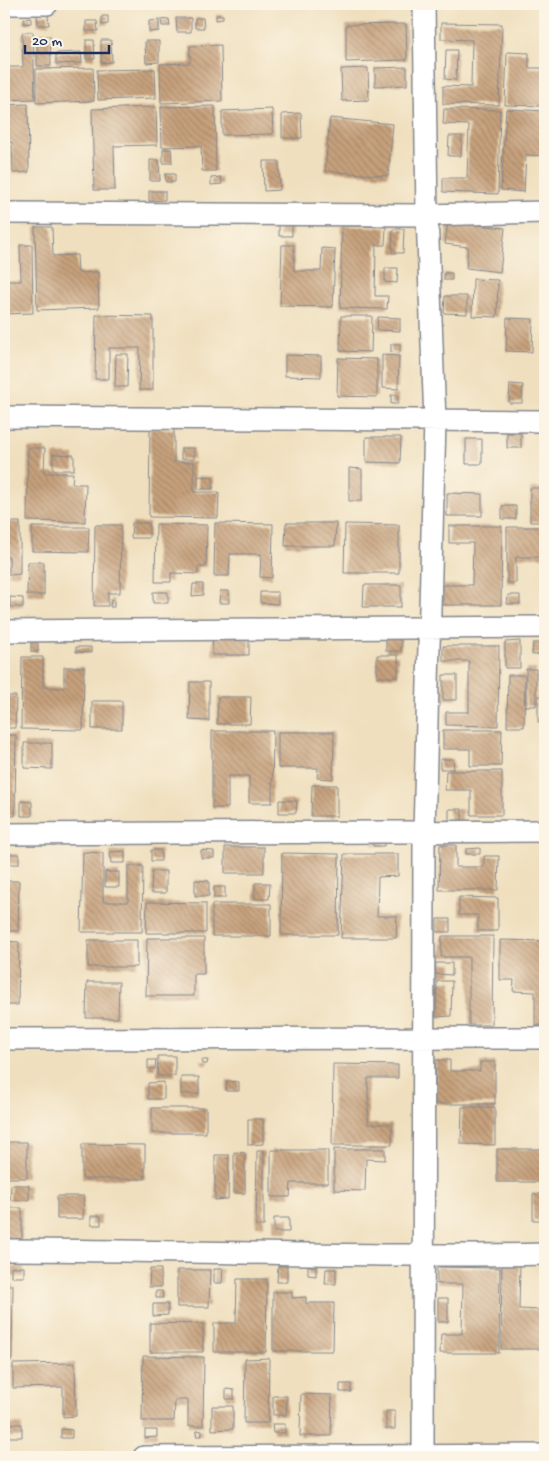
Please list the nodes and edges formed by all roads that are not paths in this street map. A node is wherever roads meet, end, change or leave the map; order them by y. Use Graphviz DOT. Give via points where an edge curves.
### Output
graph roads {
  1 [pos="4,4"];
  2 [pos="47,4"];
  3 [pos="424,4"];
  4 [pos="545,212"];
  5 [pos="4,213"];
  6 [pos="427,214"];
  7 [pos="4,417"];
  8 [pos="435,421"];
  9 [pos="545,421"];
  10 [pos="545,627"];
  11 [pos="430,628"];
  12 [pos="4,631"];
  13 [pos="545,831"];
  14 [pos="424,833"];
  15 [pos="4,834"];
  16 [pos="424,1038"];
  17 [pos="545,1038"];
  18 [pos="4,1039"];
  19 [pos="4,1250"];
  20 [pos="545,1254"];
  21 [pos="422,1257"];
  22 [pos="545,1455"];
  23 [pos="423,1456"];
  24 [pos="144,1457"];
  1 -- 2 [label="street"];
  3 -- 6 [label="street"];
  4 -- 6 [label="street"];
  5 -- 6 [label="street"];
  6 -- 8 [label="street"];
  7 -- 8 [label="street"];
  8 -- 9 [label="street"];
  8 -- 11 [label="street"];
  10 -- 11 [label="street"];
  11 -- 12 [label="street"];
  11 -- 14 [label="street"];
  13 -- 14 [label="street"];
  14 -- 15 [label="street"];
  14 -- 16 [label="street"];
  16 -- 17 [label="street"];
  16 -- 18 [label="street"];
  16 -- 21 [label="street"];
  19 -- 21 [label="street" via="165,1250"];
  20 -- 21 [label="street"];
  21 -- 23 [label="street"];
  22 -- 23 [label="street"];
  23 -- 24 [label="street"];
}
